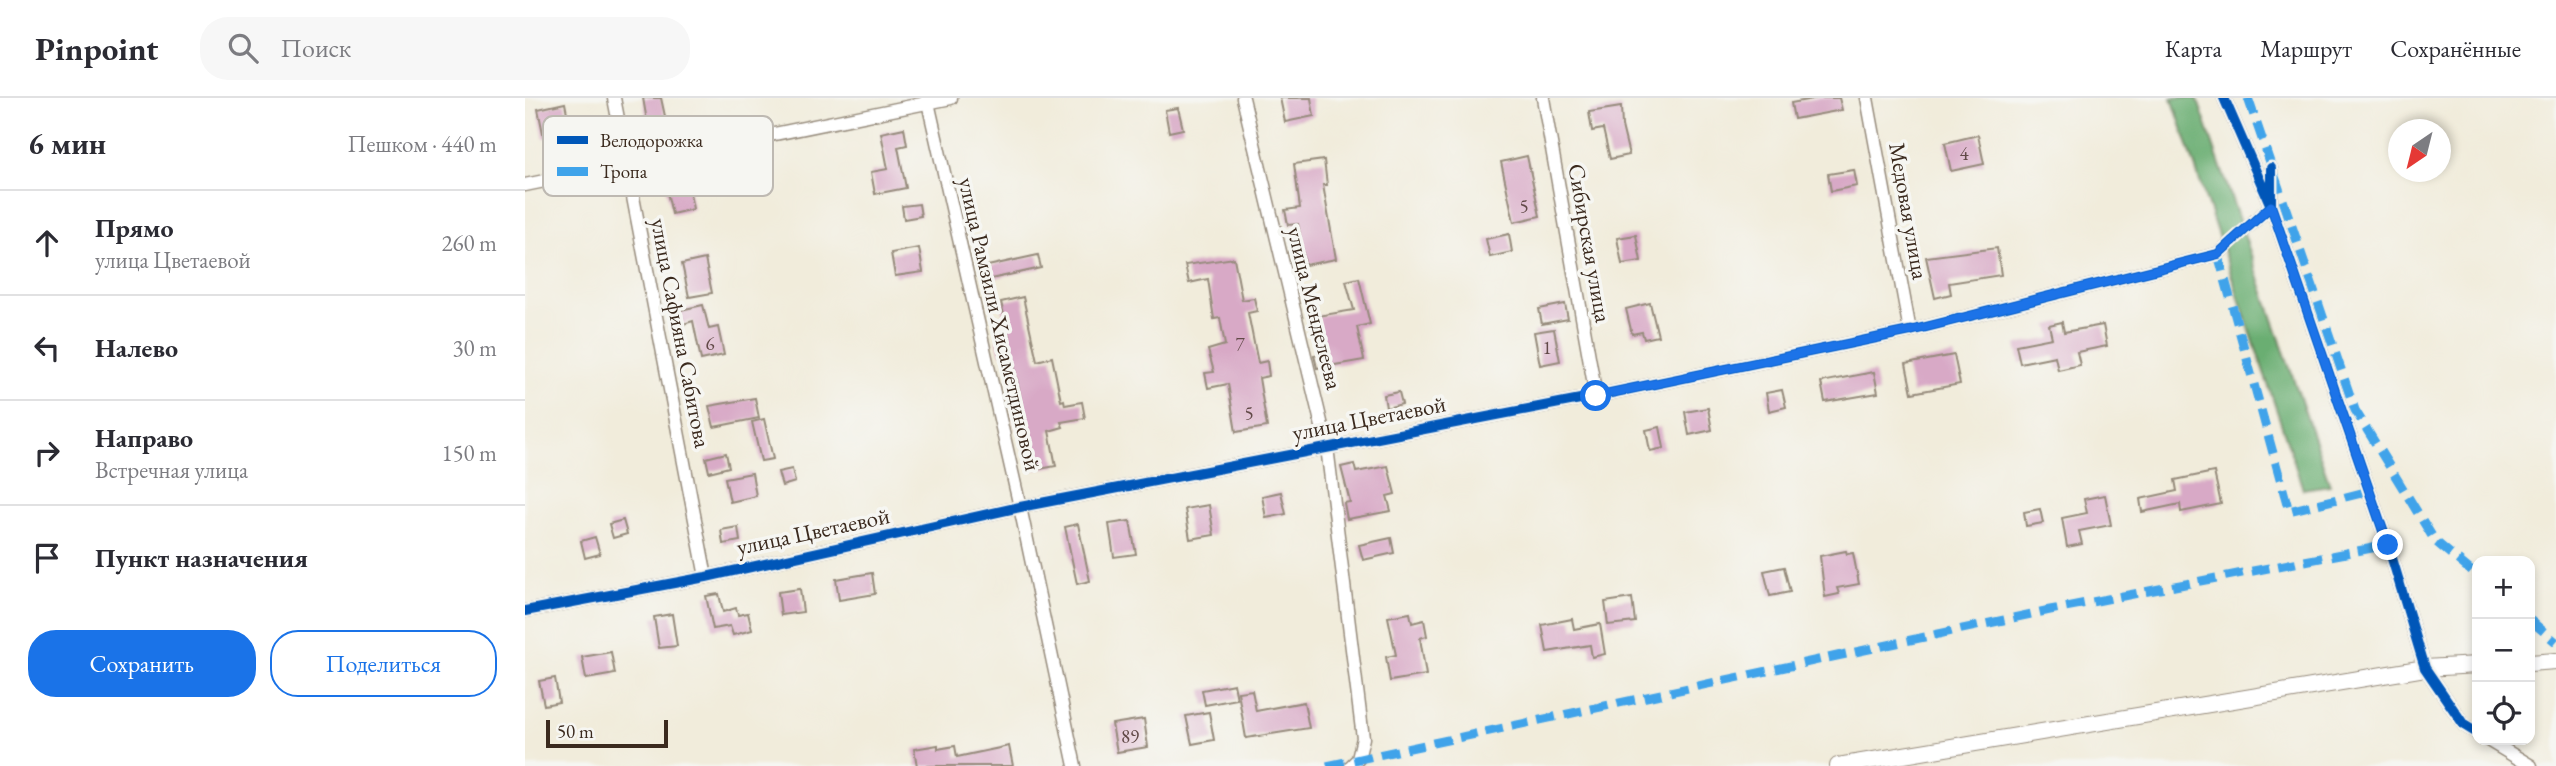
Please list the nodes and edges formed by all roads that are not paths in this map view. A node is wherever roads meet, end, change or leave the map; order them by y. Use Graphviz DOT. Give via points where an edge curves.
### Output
graph roads {
  1 [pos="614,98"];
  2 [pos="951,98"];
  3 [pos="1243,98"];
  4 [pos="1543,98"];
  5 [pos="1867,98"];
  6 [pos="2224,98"];
  7 [pos="927,100"];
  8 [pos="618,116"];
  9 [pos="773,133"];
  10 [pos="2271,168"];
  11 [pos="543,181"];
  12 [pos="525,185"];
  13 [pos="633,196"];
  14 [pos="2271,206"];
  15 [pos="1910,331"];
  16 [pos="1596,396"];
  17 [pos="1327,447"];
  18 [pos="1020,507"];
  19 [pos="706,577"];
  20 [pos="525,611"];
  21 [pos="2556,661"];
  22 [pos="2535,663"];
  23 [pos="2472,666"];
  24 [pos="2425,668"];
  25 [pos="2472,730"];
  26 [pos="2496,745"];
  27 [pos="1075,766"];
  28 [pos="1351,766"];
  29 [pos="1838,766"];
  30 [pos="2531,766"];
  1 -- 8 [label="street, улица Сафияна Сабитова"];
  2 -- 7 [label="street"];
  3 -- 17 [label="street, улица Менделеева"];
  4 -- 16 [label="street, Сибирская улица"];
  5 -- 15 [label="street, Медовая улица"];
  6 -- 14 [label="street"];
  7 -- 9 [label="street"];
  7 -- 18 [label="street, улица Рамзили Хисаметдиновой"];
  10 -- 14 [label="street"];
  11 -- 12 [label="street"];
  13 -- 19 [label="street, улица Сафияна Сабитова"];
  14 -- 15 [label="street, улица Цветаевой" via="2218,254"];
  14 -- 24 [label="street" via="2388,545"];
  15 -- 16 [label="street, улица Цветаевой"];
  16 -- 17 [label="street, улица Цветаевой"];
  17 -- 18 [label="street, улица Цветаевой"];
  17 -- 28 [label="street, улица Менделеева" via="1363,738 1358,759"];
  18 -- 19 [label="street, улица Цветаевой"];
  18 -- 27 [label="street, улица Рамзили Хисаметдиновой"];
  19 -- 20 [label="street, улица Цветаевой"];
  21 -- 22 [label="street"];
  23 -- 24 [label="street"];
  24 -- 25 [label="street" via="2463,725"];
  24 -- 29 [label="street"];
  26 -- 30 [label="street"];
}
